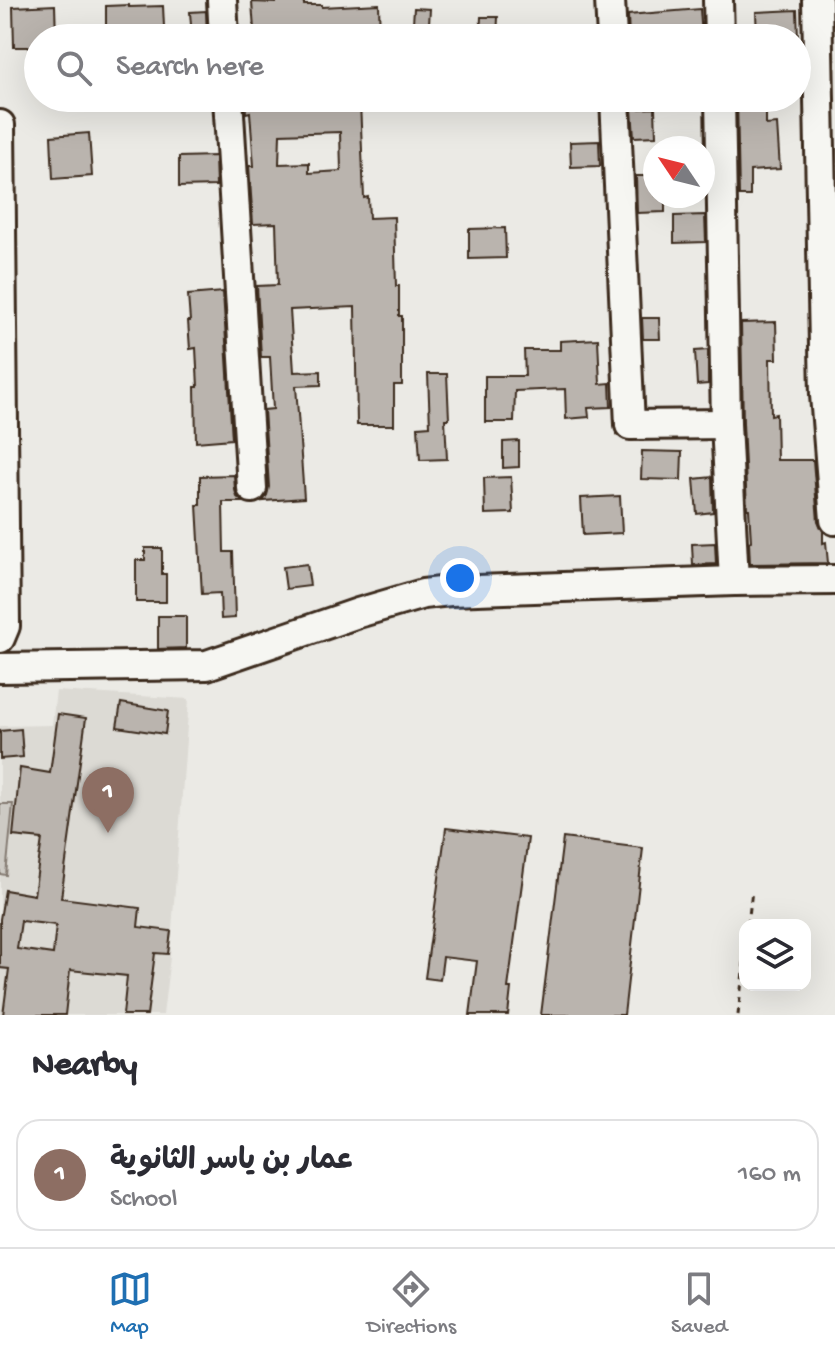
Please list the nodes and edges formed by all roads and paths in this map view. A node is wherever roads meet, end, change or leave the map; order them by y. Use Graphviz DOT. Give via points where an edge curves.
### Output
graph roads {
  1 [pos="222,0"];
  2 [pos="610,0"];
  3 [pos="718,0"];
  4 [pos="817,0"];
  5 [pos="223,24"];
  6 [pos="611,24"];
  7 [pos="719,24"];
  8 [pos="229,112"];
  9 [pos="616,112"];
  10 [pos="720,112"];
  11 [pos="0,125"];
  12 [pos="726,424"];
  13 [pos="252,488"];
  14 [pos="835,520"];
  15 [pos="835,580"];
  16 [pos="734,581"];
  17 [pos="0,638"];
  18 [pos="0,668"];
  19 [pos="752,890"];
  20 [pos="749,919"];
  21 [pos="741,991"];
  22 [pos="738,1015"];
  1 -- 5 [label="street"];
  2 -- 6 [label="street"];
  3 -- 7 [label="street"];
  4 -- 14 [label="street" via="825,395"];
  8 -- 13 [label="street"];
  9 -- 12 [label="street" via="630,425"];
  10 -- 12 [label="street"];
  11 -- 17 [label="street" via="5,626"];
  12 -- 16 [label="street"];
  15 -- 16 [label="street"];
  16 -- 18 [label="street" via="423,594 207,665"];
  19 -- 20 [label="path"];
  21 -- 22 [label="path"];
}
